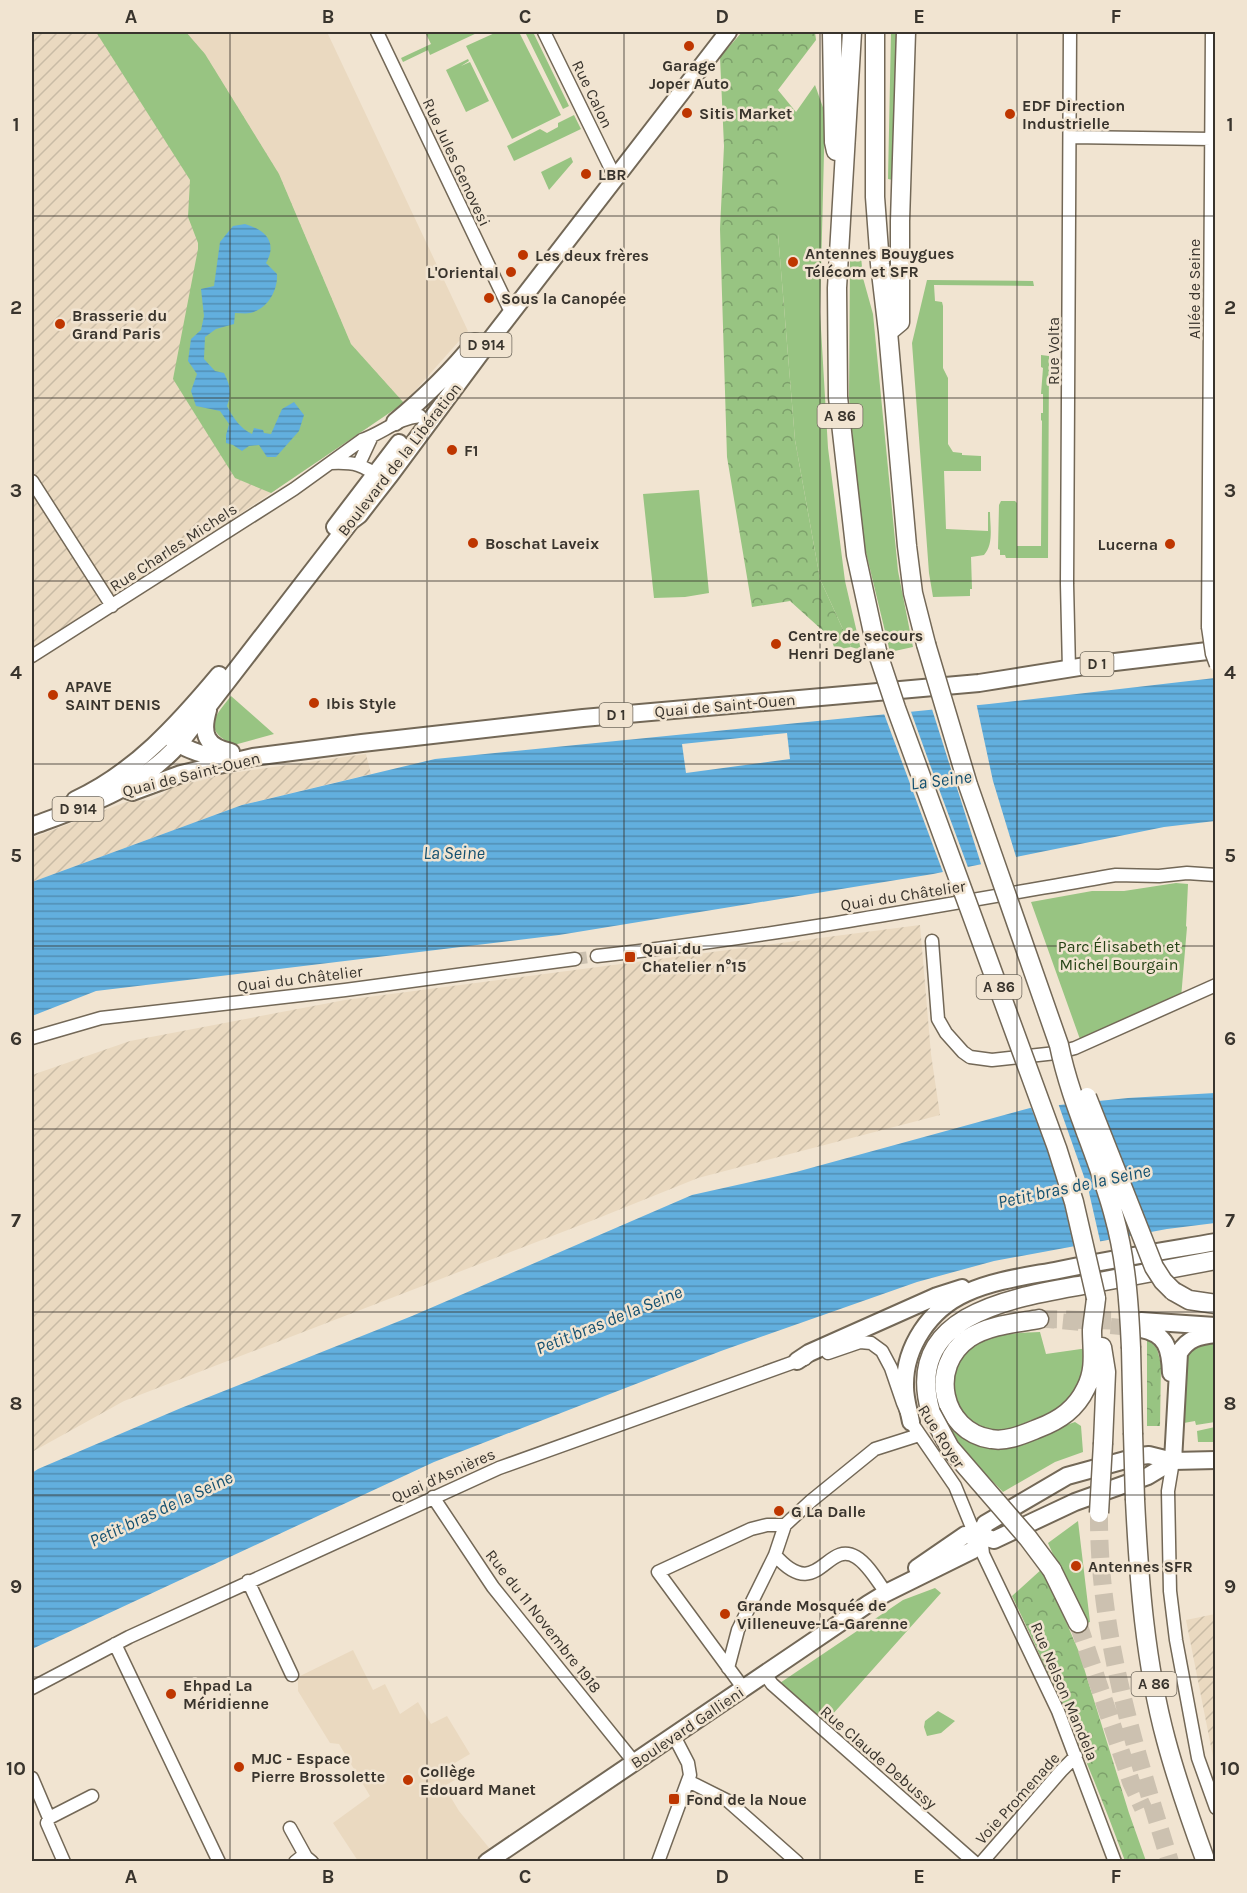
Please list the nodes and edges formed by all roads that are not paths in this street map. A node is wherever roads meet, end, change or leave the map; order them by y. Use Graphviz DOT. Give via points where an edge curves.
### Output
graph roads {
  1 [pos="377,32"];
  2 [pos="543,32"];
  3 [pos="717,32"];
  4 [pos="728,32"];
  5 [pos="832,32"];
  6 [pos="852,32"];
  7 [pos="875,32"];
  8 [pos="906,32"];
  9 [pos="1070,32"];
  10 [pos="1212,32"];
  11 [pos="687,78"];
  12 [pos="1070,137"];
  13 [pos="1212,139"];
  14 [pos="612,171"];
  15 [pos="843,179"];
  16 [pos="503,313"];
  17 [pos="888,332"];
  18 [pos="420,416"];
  19 [pos="395,422"];
  20 [pos="372,436"];
  21 [pos="331,463"];
  22 [pos="359,464"];
  23 [pos="381,478"];
  24 [pos="32,481"];
  25 [pos="112,606"];
  26 [pos="1215,650"];
  27 [pos="238,653"];
  28 [pos="32,656"];
  29 [pos="1215,665"];
  30 [pos="1069,670"];
  31 [pos="209,706"];
  32 [pos="165,733"];
  33 [pos="179,744"];
  34 [pos="153,746"];
  35 [pos="253,757"];
  36 [pos="165,759"];
  37 [pos="181,774"];
  38 [pos="124,789"];
  39 [pos="32,816"];
  40 [pos="32,826"];
  41 [pos="1215,875"];
  42 [pos="932,941"];
  43 [pos="597,956"];
  44 [pos="575,959"];
  45 [pos="1215,985"];
  46 [pos="32,1038"];
  47 [pos="1059,1045"];
  48 [pos="1215,1242"];
  49 [pos="1215,1260"];
  50 [pos="1051,1271"];
  51 [pos="1096,1298"];
  52 [pos="1215,1304"];
  53 [pos="1039,1319"];
  54 [pos="1215,1326"];
  55 [pos="1215,1334"];
  56 [pos="882,1351"];
  57 [pos="796,1361"];
  58 [pos="915,1429"];
  59 [pos="1215,1460"];
  60 [pos="1173,1461"];
  61 [pos="433,1497"];
  62 [pos="1099,1513"];
  63 [pos="785,1525"];
  64 [pos="981,1536"];
  65 [pos="775,1555"];
  66 [pos="248,1581"];
  67 [pos="886,1593"];
  68 [pos="1078,1623"];
  69 [pos="115,1644"];
  70 [pos="728,1668"];
  71 [pos="765,1674"];
  72 [pos="292,1675"];
  73 [pos="32,1688"];
  74 [pos="744,1689"];
  75 [pos="674,1736"];
  76 [pos="1076,1756"];
  77 [pos="634,1762"];
  78 [pos="32,1778"];
  79 [pos="688,1781"];
  80 [pos="92,1796"];
  81 [pos="1215,1808"];
  82 [pos="49,1818"];
  83 [pos="290,1828"];
  84 [pos="305,1860"];
  85 [pos="64,1862"];
  86 [pos="219,1862"];
  87 [pos="487,1862"];
  88 [pos="658,1862"];
  89 [pos="797,1862"];
  90 [pos="974,1862"];
  91 [pos="982,1862"];
  92 [pos="1115,1862"];
  93 [pos="1206,1862"];
  1 -- 16 [label="street, Rue Jules Genovesi"];
  2 -- 14 [label="street, Rue Calon"];
  3 -- 11 [label="main road, Boulevard de la Libération / D 914"];
  4 -- 11 [label="main road, Boulevard de la Libération / D 914"];
  5 -- 15 [label="highway" via="834,142"];
  6 -- 15 [label="highway, A 86"];
  7 -- 17 [label="highway, A 86" via="875,197"];
  8 -- 17 [label="highway" via="900,322"];
  9 -- 12 [label="street, Rue Volta"];
  10 -- 13 [label="street, Allée de Seine"];
  11 -- 14 [label="main road, Boulevard de la Libération / D 914"];
  11 -- 23 [label="main road, Boulevard de la Libération / D 914"];
  12 -- 13 [label="street"];
  12 -- 30 [label="street, Rue Volta"];
  13 -- 29 [label="street, Allée de Seine, bridge" via="1208,627"];
  14 -- 16 [label="main road, Boulevard de la Libération / D 914"];
  15 -- 51 [label="highway, A 86, bridge" via="837,288 838,397 855,547 877,651 1057,1148"];
  16 -- 18 [label="main road, Boulevard de la Libération / D 914"];
  16 -- 19 [label="main road" via="488,325 434,389"];
  17 -- 47 [label="highway, A 86, bridge" via="913,593 968,785"];
  18 -- 19 [label="street, Rue Charles Michels"];
  18 -- 23 [label="main road, Boulevard de la Libération / D 914"];
  19 -- 20 [label="street, Rue Charles Michels"];
  20 -- 21 [label="street, Rue Charles Michels"];
  20 -- 22 [label="street"];
  21 -- 22 [label="street"];
  21 -- 25 [label="street, Rue Charles Michels"];
  22 -- 23 [label="street"];
  23 -- 27 [label="main road, Boulevard de la Libération / D 914"];
  23 -- 31 [label="main road, Boulevard de la Libération / D 914" via="359,515"];
  24 -- 25 [label="street"];
  25 -- 28 [label="street, Rue Charles Michels"];
  26 -- 30 [label="main road, Quai de Saint-Ouen / D 1"];
  27 -- 32 [label="main road, Quai de Saint-Ouen / D 914"];
  30 -- 35 [label="main road, Quai de Saint-Ouen / D 1" via="979,682 583,718"];
  31 -- 33 [label="main road, Boulevard de la Libération / D 914"];
  31 -- 35 [label="main road" via="205,732 211,743 219,749"];
  32 -- 33 [label="main road, D 1"];
  32 -- 34 [label="main road, Quai de Saint-Ouen / D 914"];
  33 -- 35 [label="main road, D 1" via="214,757"];
  33 -- 36 [label="main road, Boulevard de la Libération / D 914"];
  34 -- 36 [label="main road"];
  34 -- 39 [label="main road, Quai de Saint-Ouen / D 914" via="103,785"];
  35 -- 37 [label="main road, Quai de Saint-Ouen / D 1"];
  36 -- 37 [label="main road"];
  36 -- 38 [label="main road, Boulevard de la Libération / D 914"];
  37 -- 38 [label="main road, Quai de Saint-Ouen" via="132,792"];
  38 -- 40 [label="main road, Quai de Saint-Ouen / D 914"];
  41 -- 43 [label="street, Quai du Châtelier" via="1116,875 838,922"];
  42 -- 45 [label="street" via="938,1019 963,1052 978,1059 1075,1048"];
  44 -- 46 [label="street, Quai du Châtelier" via="101,1018"];
  47 -- 52 [label="highway, bridge" via="1079,1077 1154,1267 1173,1292 1189,1300"];
  47 -- 93 [label="highway, A 86, bridge" via="1065,1074 1119,1234 1127,1282 1142,1612 1166,1740"];
  48 -- 50 [label="main road"];
  49 -- 68 [label="highway, bridge" via="1023,1297 976,1312 945,1335 931,1359 927,1382 931,1413 942,1437 1052,1570"];
  50 -- 57 [label="main road" via="1006,1275 954,1290"];
  50 -- 58 [label="main road" via="967,1292 929,1321 907,1362 905,1389"];
  51 -- 53 [label="highway" via="1093,1369 1074,1408 1057,1421 1006,1439 989,1439 967,1429 956,1418 944,1394 945,1372 952,1356 968,1339 985,1330"];
  51 -- 62 [label="highway, A 86, bridge" via="1106,1372"];
  54 -- 60 [label="main road" via="1141,1325 1160,1336 1169,1354 1169,1436"];
  55 -- 60 [label="main road" via="1192,1339 1179,1353"];
  56 -- 57 [label="street, Quai d'Asnières" via="871,1343 860,1342"];
  56 -- 58 [label="street, Rue Royer"];
  57 -- 61 [label="street, Quai d'Asnières" via="499,1468"];
  58 -- 63 [label="street" via="874,1449"];
  58 -- 64 [label="street, Rue Royer" via="955,1486 971,1525"];
  59 -- 60 [label="main road, Boulevard Gallieni"];
  60 -- 64 [label="main road, Boulevard Gallieni" via="1148,1476 1075,1502 994,1540"];
  60 -- 64 [label="main road, Boulevard Gallieni" via="1140,1456 1067,1476 985,1524"];
  60 -- 81 [label="street" via="1167,1499 1170,1591 1198,1758"];
  61 -- 66 [label="street, Quai d'Asnières"];
  61 -- 77 [label="street, Rue du 11 Novembre 1918" via="493,1587"];
  63 -- 65 [label="street"];
  63 -- 70 [label="street" via="751,1529 658,1572"];
  64 -- 67 [label="main road, Boulevard Gallieni" via="974,1550"];
  64 -- 76 [label="street, Rue Nelson Mandela" via="983,1554 1044,1677"];
  65 -- 67 [label="street" via="788,1568 803,1574 835,1557 853,1556"];
  65 -- 70 [label="street" via="738,1630"];
  66 -- 69 [label="street, Quai d'Asnières"];
  66 -- 72 [label="street"];
  67 -- 71 [label="main road, Boulevard Gallieni"];
  69 -- 73 [label="street, Quai d'Asnières"];
  69 -- 86 [label="street"];
  70 -- 74 [label="street"];
  71 -- 74 [label="main road, Boulevard Gallieni"];
  71 -- 90 [label="street, Rue Claude Debussy"];
  74 -- 75 [label="main road, Boulevard Gallieni"];
  75 -- 77 [label="main road, Boulevard Gallieni"];
  75 -- 79 [label="street" via="689,1767"];
  76 -- 91 [label="street, Voie Promenade"];
  76 -- 92 [label="street, Rue Nelson Mandela"];
  77 -- 87 [label="main road, Boulevard Gallieni"];
  78 -- 82 [label="street"];
  79 -- 88 [label="street"];
  79 -- 89 [label="street" via="728,1801"];
  80 -- 82 [label="street"];
  82 -- 85 [label="street" via="47,1823"];
  83 -- 84 [label="street"];
}
